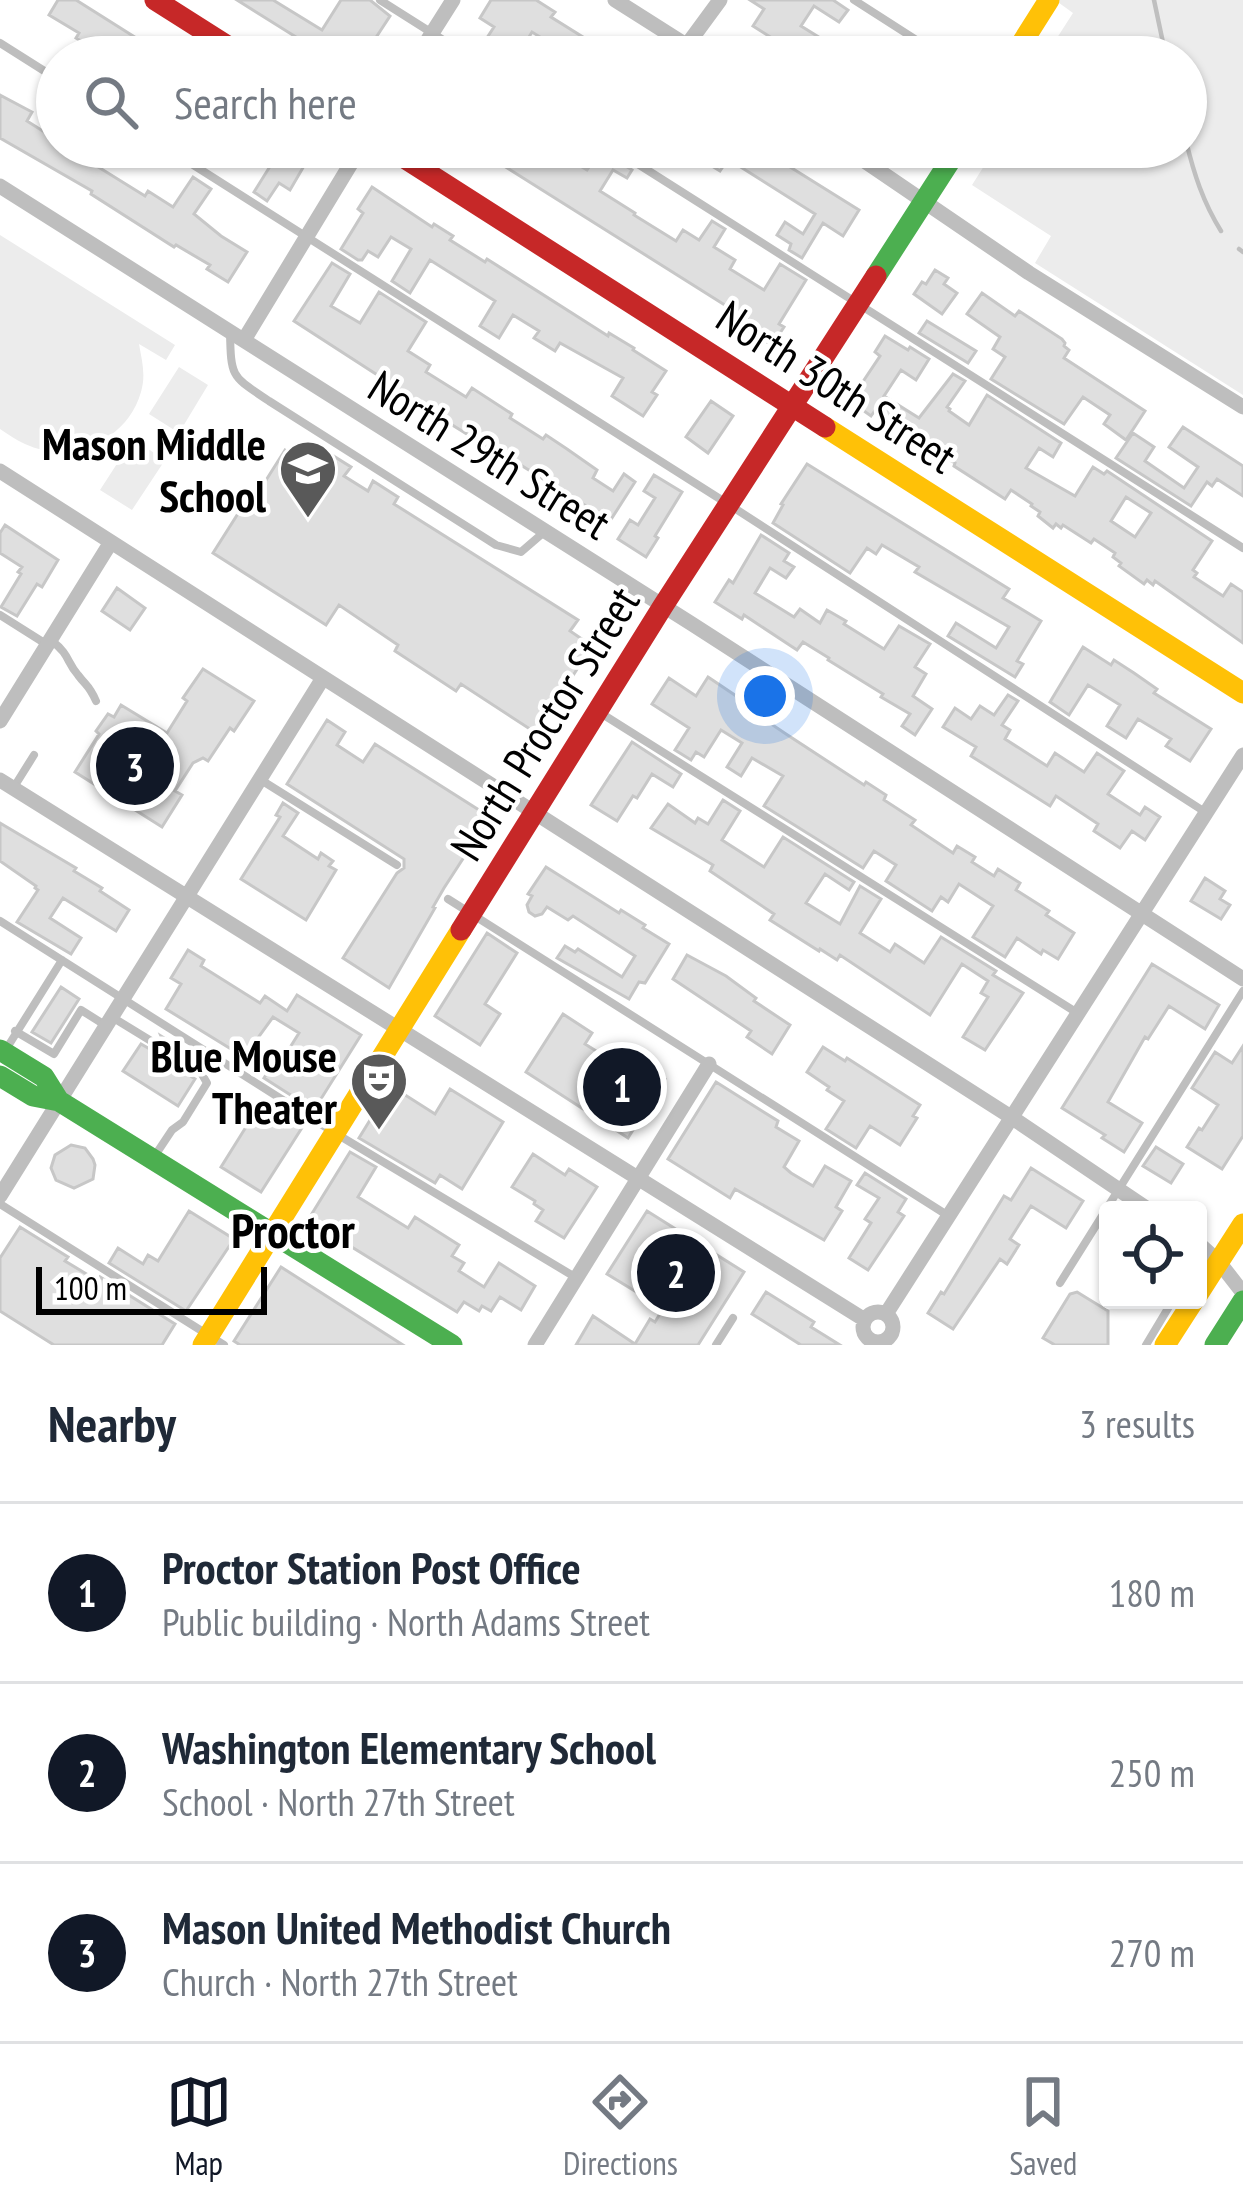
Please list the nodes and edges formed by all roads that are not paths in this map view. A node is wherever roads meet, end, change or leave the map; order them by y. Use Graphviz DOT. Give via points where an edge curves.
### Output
graph roads {
  1 [pos="155,0"];
  2 [pos="380,0"];
  3 [pos="453,0"];
  4 [pos="615,0"];
  5 [pos="720,0"];
  6 [pos="854,0"];
  7 [pos="1047,2"];
  8 [pos="432,33"];
  9 [pos="212,36"];
  10 [pos="430,36"];
  11 [pos="437,36"];
  12 [pos="673,36"];
  13 [pos="694,36"];
  14 [pos="910,36"];
  15 [pos="1026,36"];
  16 [pos="0,43"];
  17 [pos="36,66"];
  18 [pos="198,168"];
  19 [pos="349,168"];
  20 [pos="420,168"];
  21 [pos="644,168"];
  22 [pos="876,168"];
  23 [pos="945,168"];
  24 [pos="0,186"];
  25 [pos="925,201"];
  26 [pos="308,237"];
  27 [pos="858,304"];
  28 [pos="237,336"];
  29 [pos="794,404"];
  30 [pos="1243,407"];
  31 [pos="0,470"];
  32 [pos="728,504"];
  33 [pos="545,531"];
  34 [pos="111,542"];
  35 [pos="1243,548"];
  36 [pos="663,606"];
  37 [pos="0,615"];
  38 [pos="49,642"];
  39 [pos="322,678"];
  40 [pos="1243,693"];
  41 [pos="96,701"];
  42 [pos="598,711"];
  43 [pos="0,721"];
  44 [pos="34,755"];
  45 [pos="1243,755"];
  46 [pos="259,779"];
  47 [pos="6,784"];
  48 [pos="536,811"];
  49 [pos="1207,813"];
  50 [pos="397,865"];
  51 [pos="187,897"];
  52 [pos="448,898"];
  53 [pos="472,914"];
  54 [pos="1143,915"];
  55 [pos="0,921"];
  56 [pos="62,960"];
  57 [pos="1243,979"];
  58 [pos="1243,991"];
  59 [pos="123,998"];
  60 [pos="1079,1014"];
  61 [pos="109,1021"];
  62 [pos="400,1030"];
  63 [pos="15,1031"];
  64 [pos="156,1044"];
  65 [pos="2,1051"];
  66 [pos="172,1054"];
  67 [pos="709,1064"];
  68 [pos="0,1076"];
  69 [pos="59,1101"];
  70 [pos="1011,1117"];
  71 [pos="335,1133"];
  72 [pos="153,1159"];
  73 [pos="639,1178"];
  74 [pos="1119,1190"];
  75 [pos="0,1200"];
  76 [pos="1136,1201"];
  77 [pos="949,1216"];
  78 [pos="1243,1224"];
  79 [pos="273,1234"];
  80 [pos="1207,1251"];
  81 [pos="1219,1262"];
  82 [pos="577,1278"];
  83 [pos="1207,1278"];
  84 [pos="1060,1283"];
  85 [pos="1243,1297"];
  86 [pos="1167,1309"];
  87 [pos="1187,1309"];
  88 [pos="886,1314"];
  89 [pos="733,1318"];
  90 [pos="865,1320"];
  91 [pos="891,1335"];
  92 [pos="212,1342"];
  93 [pos="869,1342"];
  94 [pos="452,1345"];
  95 [pos="535,1345"];
  96 [pos="716,1345"];
  97 [pos="907,1345"];
  98 [pos="1145,1345"];
  99 [pos="1166,1345"];
  100 [pos="1215,1345"];
  1 -- 9 [label="street"];
  2 -- 8 [label="lane"];
  3 -- 8 [label="street"];
  4 -- 12 [label="street"];
  5 -- 13 [label="street"];
  6 -- 14 [label="lane"];
  7 -- 15 [label="street"];
  8 -- 10 [label="street"];
  8 -- 11 [label="lane"];
  16 -- 17 [label="lane"];
  18 -- 26 [label="lane"];
  19 -- 26 [label="street"];
  20 -- 29 [label="street, North 30th Street"];
  21 -- 27 [label="lane"];
  22 -- 25 [label="street"];
  23 -- 25 [label="street, North Proctor Street"];
  24 -- 28 [label="street, North 29th Street"];
  25 -- 27 [label="street, North Proctor Street"];
  25 -- 30 [label="street"];
  26 -- 28 [label="street"];
  26 -- 32 [label="lane"];
  27 -- 29 [label="street, North Proctor Street"];
  27 -- 35 [label="lane"];
  28 -- 33 [label="street, North 29th Street"];
  28 -- 33 [label="lane" via="235,378 458,521 512,551"];
  29 -- 32 [label="street, North Proctor Street"];
  29 -- 40 [label="street, North 30th Street"];
  31 -- 34 [label="street"];
  32 -- 36 [label="street, North Proctor Street"];
  32 -- 49 [label="lane"];
  33 -- 36 [label="street, North 29th Street"];
  34 -- 38 [label="street"];
  34 -- 39 [label="street"];
  36 -- 42 [label="street, North Proctor Street"];
  36 -- 54 [label="street, North 29th Street"];
  37 -- 38 [label="lane"];
  38 -- 41 [label="lane" via="70,658"];
  38 -- 43 [label="street"];
  39 -- 46 [label="street"];
  39 -- 48 [label="street"];
  42 -- 48 [label="street, North Proctor Street"];
  42 -- 60 [label="lane"];
  44 -- 47 [label="lane"];
  45 -- 49 [label="street"];
  46 -- 50 [label="lane"];
  46 -- 51 [label="street"];
  47 -- 51 [label="street"];
  48 -- 53 [label="street, North Proctor Street"];
  48 -- 70 [label="street"];
  49 -- 54 [label="street"];
  51 -- 59 [label="street"];
  51 -- 62 [label="street"];
  52 -- 53 [label="lane"];
  53 -- 62 [label="street, North Proctor Street"];
  53 -- 67 [label="lane"];
  54 -- 57 [label="street, North 29th Street"];
  54 -- 60 [label="street"];
  55 -- 56 [label="lane"];
  56 -- 59 [label="lane"];
  56 -- 63 [label="lane"];
  58 -- 74 [label="lane"];
  59 -- 61 [label="street"];
  59 -- 71 [label="lane"];
  60 -- 70 [label="street"];
  61 -- 63 [label="lane" via="81,1010 54,1054"];
  61 -- 64 [label="lane"];
  61 -- 69 [label="street"];
  62 -- 71 [label="street, North Proctor Street"];
  62 -- 73 [label="street"];
  63 -- 65 [label="lane"];
  65 -- 69 [label="street" via="44,1077"];
  66 -- 72 [label="lane" via="207,1083"];
  67 -- 73 [label="street"];
  67 -- 77 [label="lane"];
  68 -- 69 [label="street"];
  69 -- 72 [label="street"];
  69 -- 75 [label="street"];
  70 -- 74 [label="street"];
  70 -- 77 [label="street"];
  71 -- 79 [label="street, North Proctor Street"];
  71 -- 82 [label="lane"];
  72 -- 79 [label="street"];
  73 -- 82 [label="street"];
  73 -- 90 [label="street"];
  74 -- 76 [label="street"];
  74 -- 84 [label="lane"];
  75 -- 92 [label="lane"];
  77 -- 88 [label="street"];
  78 -- 81 [label="street"];
  79 -- 92 [label="street, North Proctor Street"];
  79 -- 94 [label="street"];
  80 -- 81 [label="street"];
  81 -- 83 [label="street"];
  81 -- 85 [label="street"];
  82 -- 95 [label="street"];
  85 -- 100 [label="street"];
  86 -- 98 [label="lane"];
  87 -- 99 [label="street"];
  88 -- 90 [label="street"];
  88 -- 91 [label="street"];
  89 -- 96 [label="lane"];
  90 -- 93 [label="street"];
  91 -- 93 [label="street"];
  91 -- 97 [label="street"];
}
